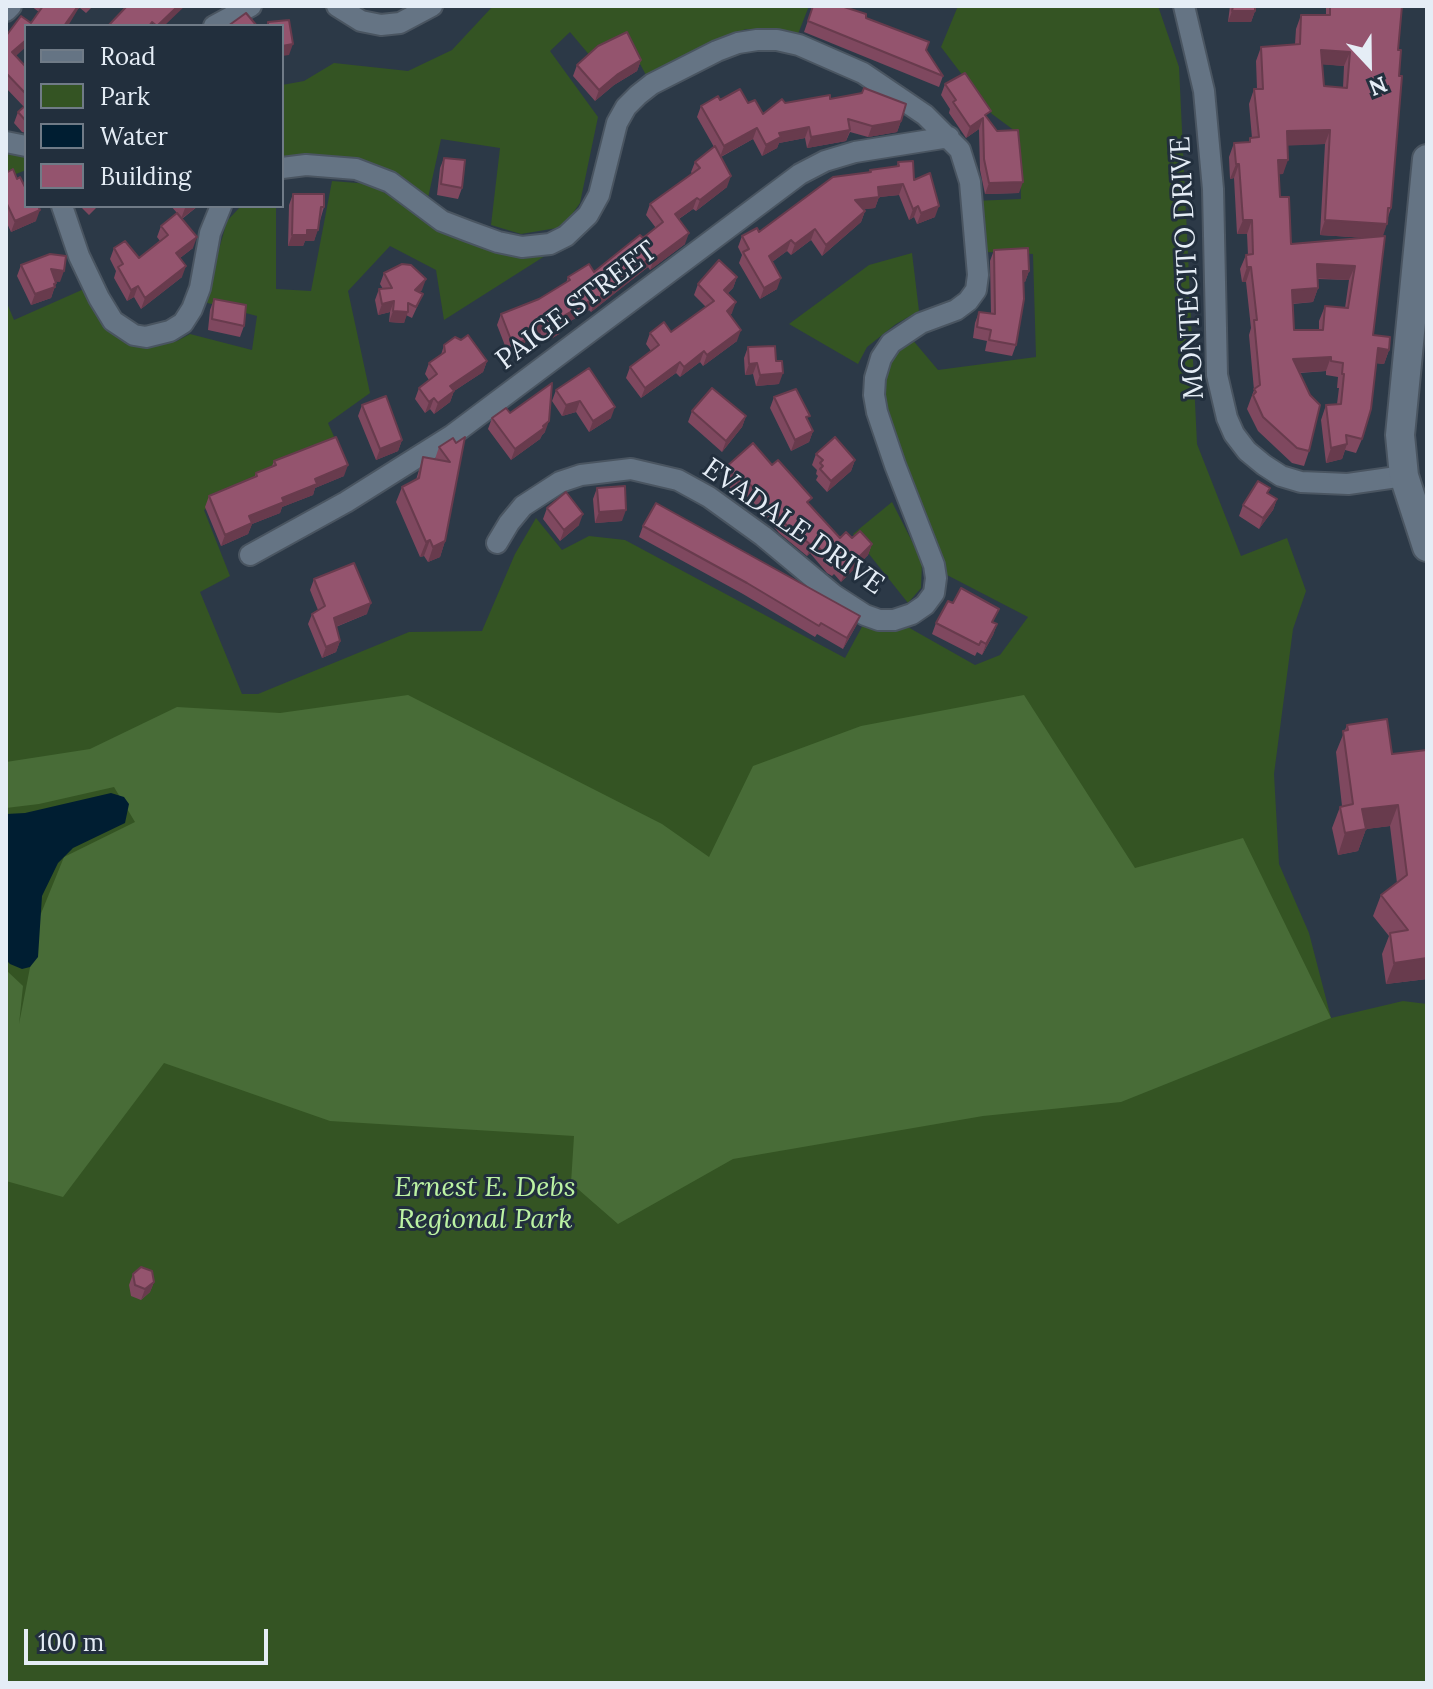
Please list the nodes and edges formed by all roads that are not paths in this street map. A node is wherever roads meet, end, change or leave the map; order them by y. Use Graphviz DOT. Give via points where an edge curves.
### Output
graph roads {
  1 [pos="11,6"];
  2 [pos="251,6"];
  3 [pos="337,6"];
  4 [pos="432,6"];
  5 [pos="1184,6"];
  6 [pos="6,11"];
  7 [pos="218,24"];
  8 [pos="949,137"];
  9 [pos="1427,159"];
  10 [pos="284,168"];
  11 [pos="63,208"];
  12 [pos="220,208"];
  13 [pos="1404,476"];
  14 [pos="497,543"];
  15 [pos="1427,547"];
  16 [pos="250,555"];
  1 -- 6 [label="street"];
  2 -- 7 [label="street"];
  3 -- 4 [label="street" via="361,21 381,25 400,23"];
  5 -- 13 [label="street, MONTECITO DRIVE" via="1204,91 1213,189 1217,375 1234,434 1264,465 1301,482 1348,484"];
  8 -- 10 [label="street" via="863,73 799,45 757,40 717,51 638,95 617,123 599,195 588,215 550,244 522,247 468,231 433,215 390,182 356,169"];
  8 -- 14 [label="street, EVADALE DRIVE" via="960,150 970,182 976,290 956,310 921,323 891,343 881,358 874,395 934,565 934,593 925,605 894,620 865,615 709,497 678,480 631,469 560,482 523,506"];
  8 -- 16 [label="street, PAIGE STREET" via="855,152 800,174 451,436"];
  9 -- 13 [label="street" via="1400,435"];
  11 -- 12 [label="street" via="79,256 113,321 146,337 170,331 192,309"];
  13 -- 15 [label="street"];
}
